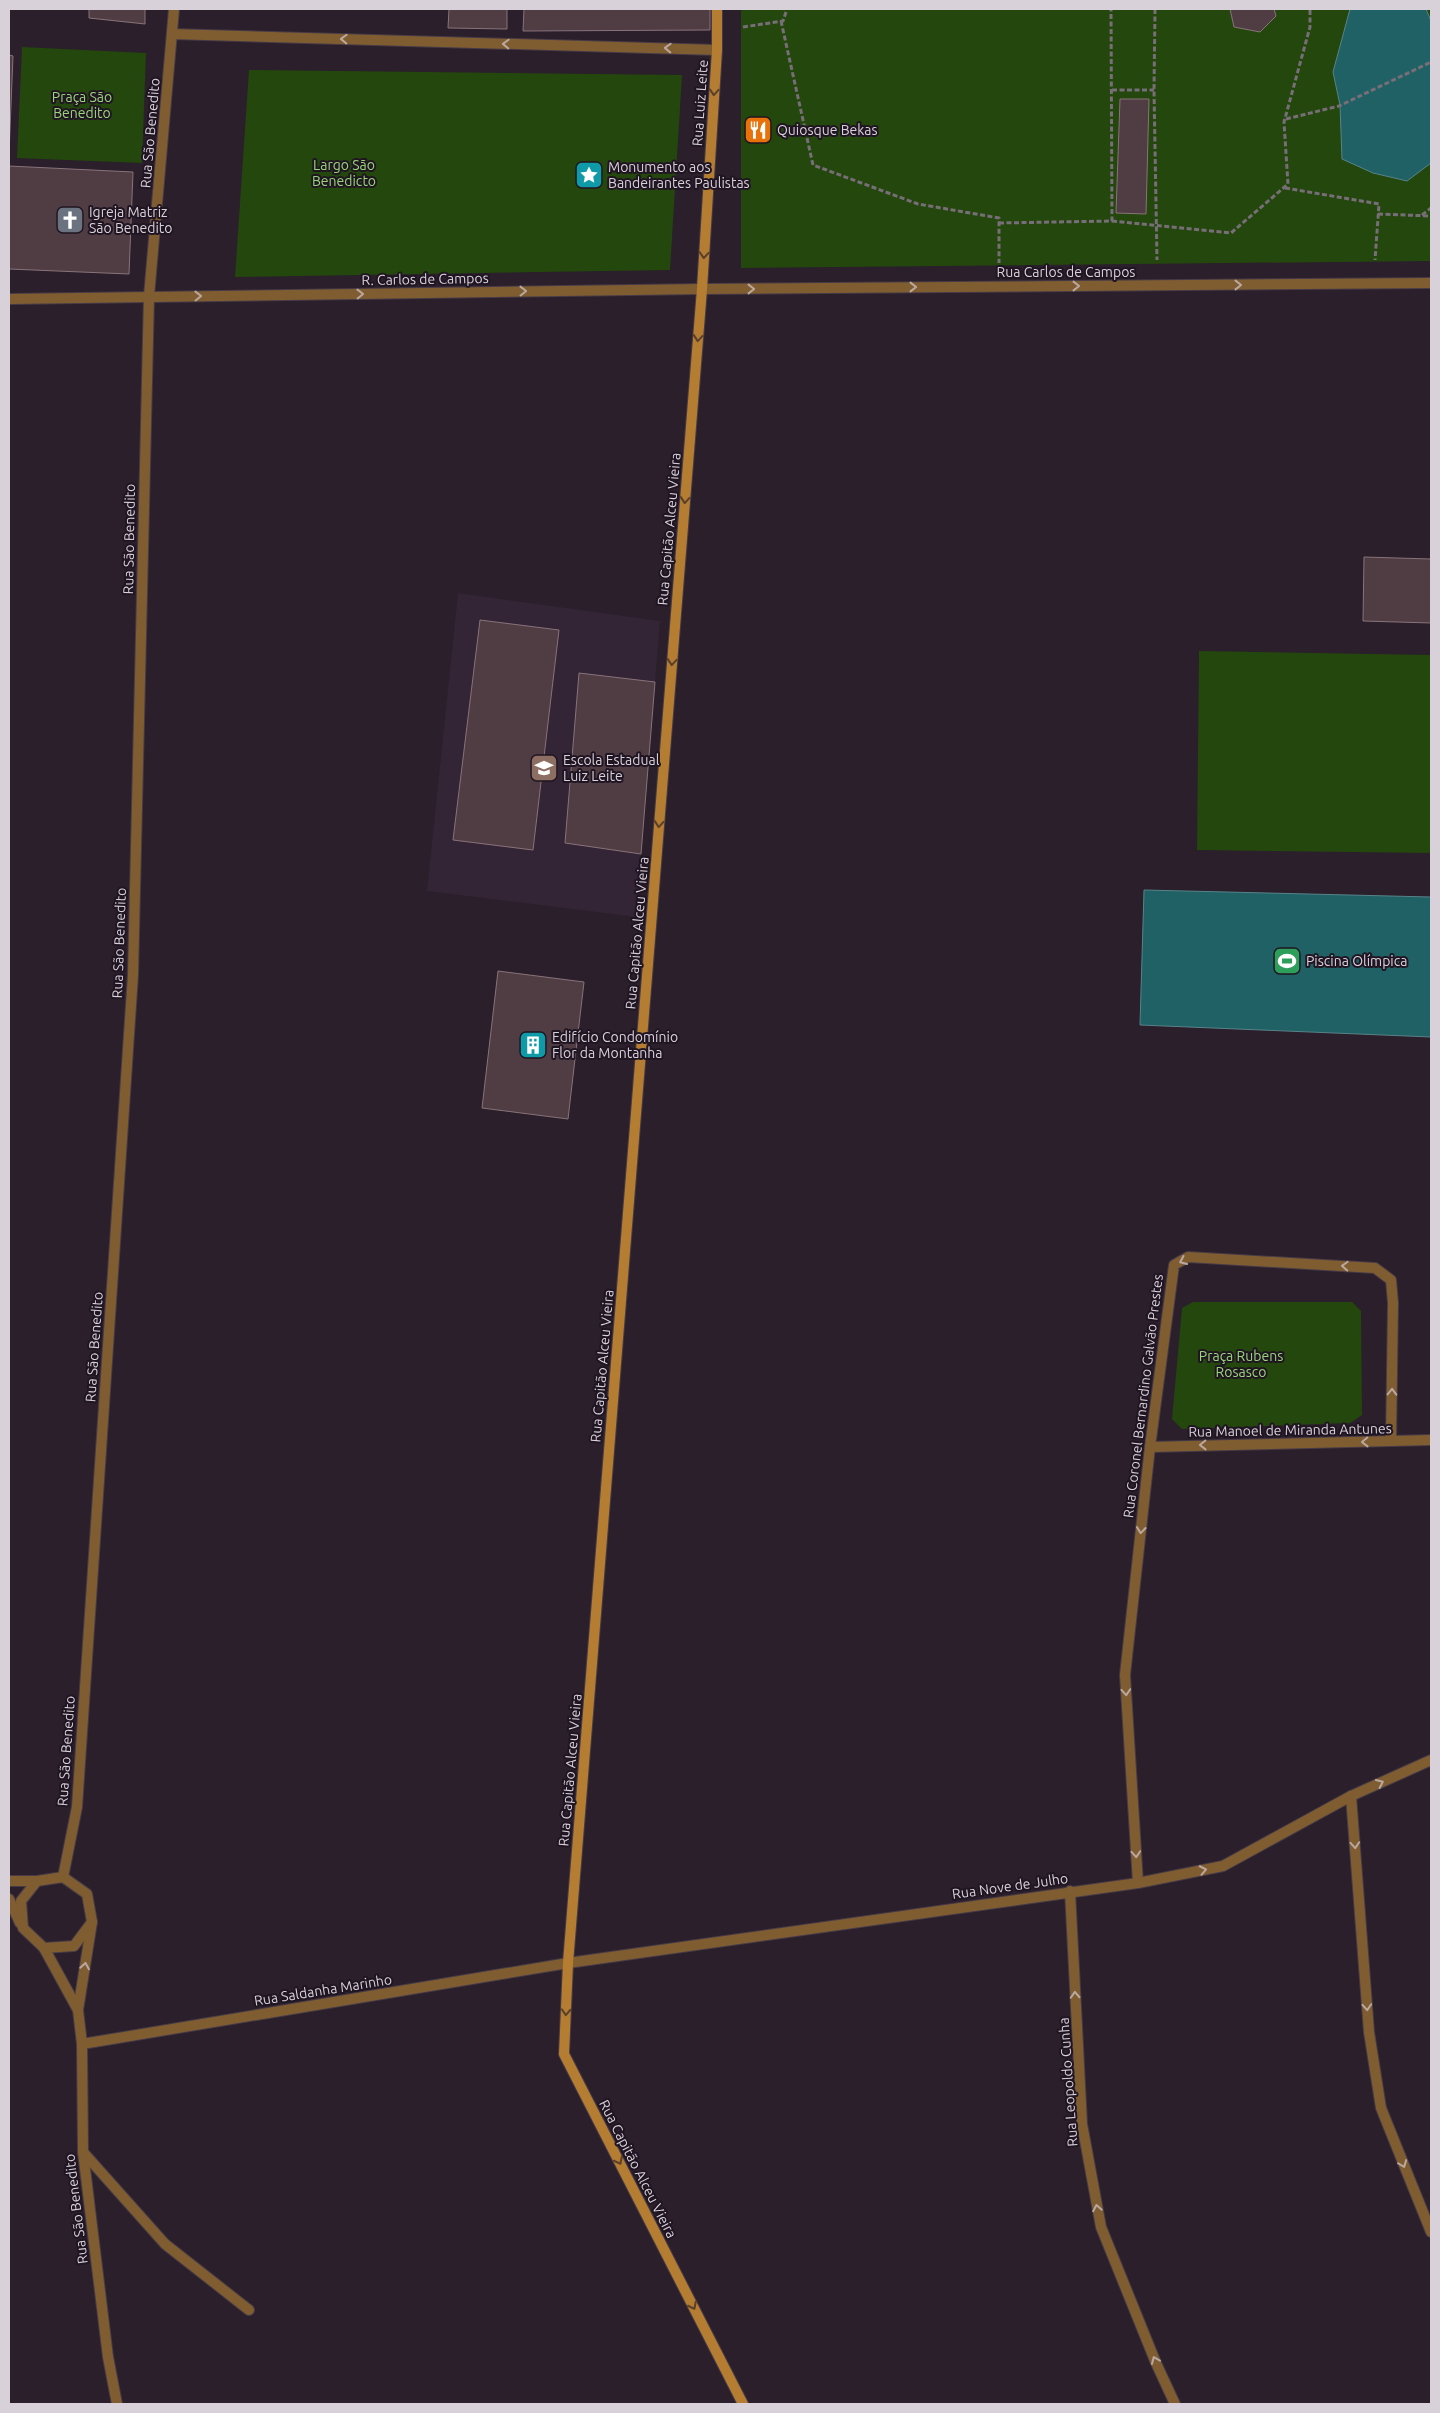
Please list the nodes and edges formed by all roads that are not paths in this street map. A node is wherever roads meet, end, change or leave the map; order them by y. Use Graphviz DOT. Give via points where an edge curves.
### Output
graph roads {
  1 [pos="174,9"];
  2 [pos="718,9"];
  3 [pos="172,34"];
  4 [pos="717,50"];
  5 [pos="1431,283"];
  6 [pos="702,289"];
  7 [pos="149,296"];
  8 [pos="9,299"];
  9 [pos="1431,1440"];
  10 [pos="1391,1441"];
  11 [pos="1150,1447"];
  12 [pos="1431,1760"];
  13 [pos="1351,1796"];
  14 [pos="63,1877"];
  15 [pos="9,1881"];
  16 [pos="37,1881"];
  17 [pos="1138,1884"];
  18 [pos="1070,1892"];
  19 [pos="9,1899"];
  20 [pos="92,1922"];
  21 [pos="23,1928"];
  22 [pos="44,1948"];
  23 [pos="568,1963"];
  24 [pos="78,2010"];
  25 [pos="82,2044"];
  26 [pos="83,2152"];
  27 [pos="1431,2232"];
  28 [pos="250,2310"];
  29 [pos="117,2404"];
  30 [pos="743,2404"];
  31 [pos="1175,2404"];
  1 -- 3 [label="street, Rua São Benedito"];
  2 -- 4 [label="street, Rua Luiz Leite"];
  4 -- 3 [label="street, one-way"];
  3 -- 7 [label="street, Rua São Benedito"];
  4 -- 6 [label="street, Rua Luiz Leite, one-way"];
  6 -- 5 [label="street, Rua Carlos de Campos, one-way"];
  7 -- 6 [label="street, R. Carlos de Campos, one-way"];
  6 -- 23 [label="street, Rua Capitão Alceu Vieira, one-way"];
  7 -- 8 [label="street"];
  7 -- 14 [label="street, Rua São Benedito" via="133,975 77,1807"];
  9 -- 10 [label="street, Rua Manoel de Miranda Antunes"];
  10 -- 11 [label="street, Rua Manoel de Miranda Antunes, one-way"];
  10 -- 11 [label="street, Rua Coronel Bernardino Galvão Prestes, one-way" via="1391,1280 1375,1268 1188,1257 1174,1265 1170,1282"];
  11 -- 17 [label="street, Rua Coronel Bernardino Galvão Prestes, one-way" via="1125,1675"];
  13 -- 12 [label="street, Rua Nove de Julho, one-way"];
  17 -- 13 [label="street, Rua Nove de Julho, one-way" via="1223,1866"];
  13 -- 27 [label="street, one-way" via="1369,2032 1381,2108"];
  14 -- 16 [label="street"];
  14 -- 20 [label="street, Rua São Benedito" via="88,1894"];
  15 -- 16 [label="street"];
  16 -- 21 [label="street" via="22,1901"];
  17 -- 18 [label="street, Rua Nove de Julho"];
  18 -- 23 [label="street, Rua Nove de Julho"];
  31 -- 18 [label="street, Rua Leopoldo Cunha, one-way" via="1100,2227 1082,2124"];
  19 -- 21 [label="street"];
  20 -- 22 [label="street" via="74,1946"];
  24 -- 20 [label="street, Rua São Benedito, one-way"];
  21 -- 22 [label="street, Rua São Benedito"];
  22 -- 24 [label="street, Rua São Benedito"];
  23 -- 25 [label="street, Rua Saldanha Marinho"];
  23 -- 30 [label="street, Rua Capitão Alceu Vieira, one-way" via="564,2054"];
  24 -- 25 [label="street, Rua São Benedito"];
  25 -- 26 [label="street, Rua São Benedito"];
  26 -- 28 [label="street" via="165,2244"];
  26 -- 29 [label="street, Rua São Benedito" via="108,2358"];
}
